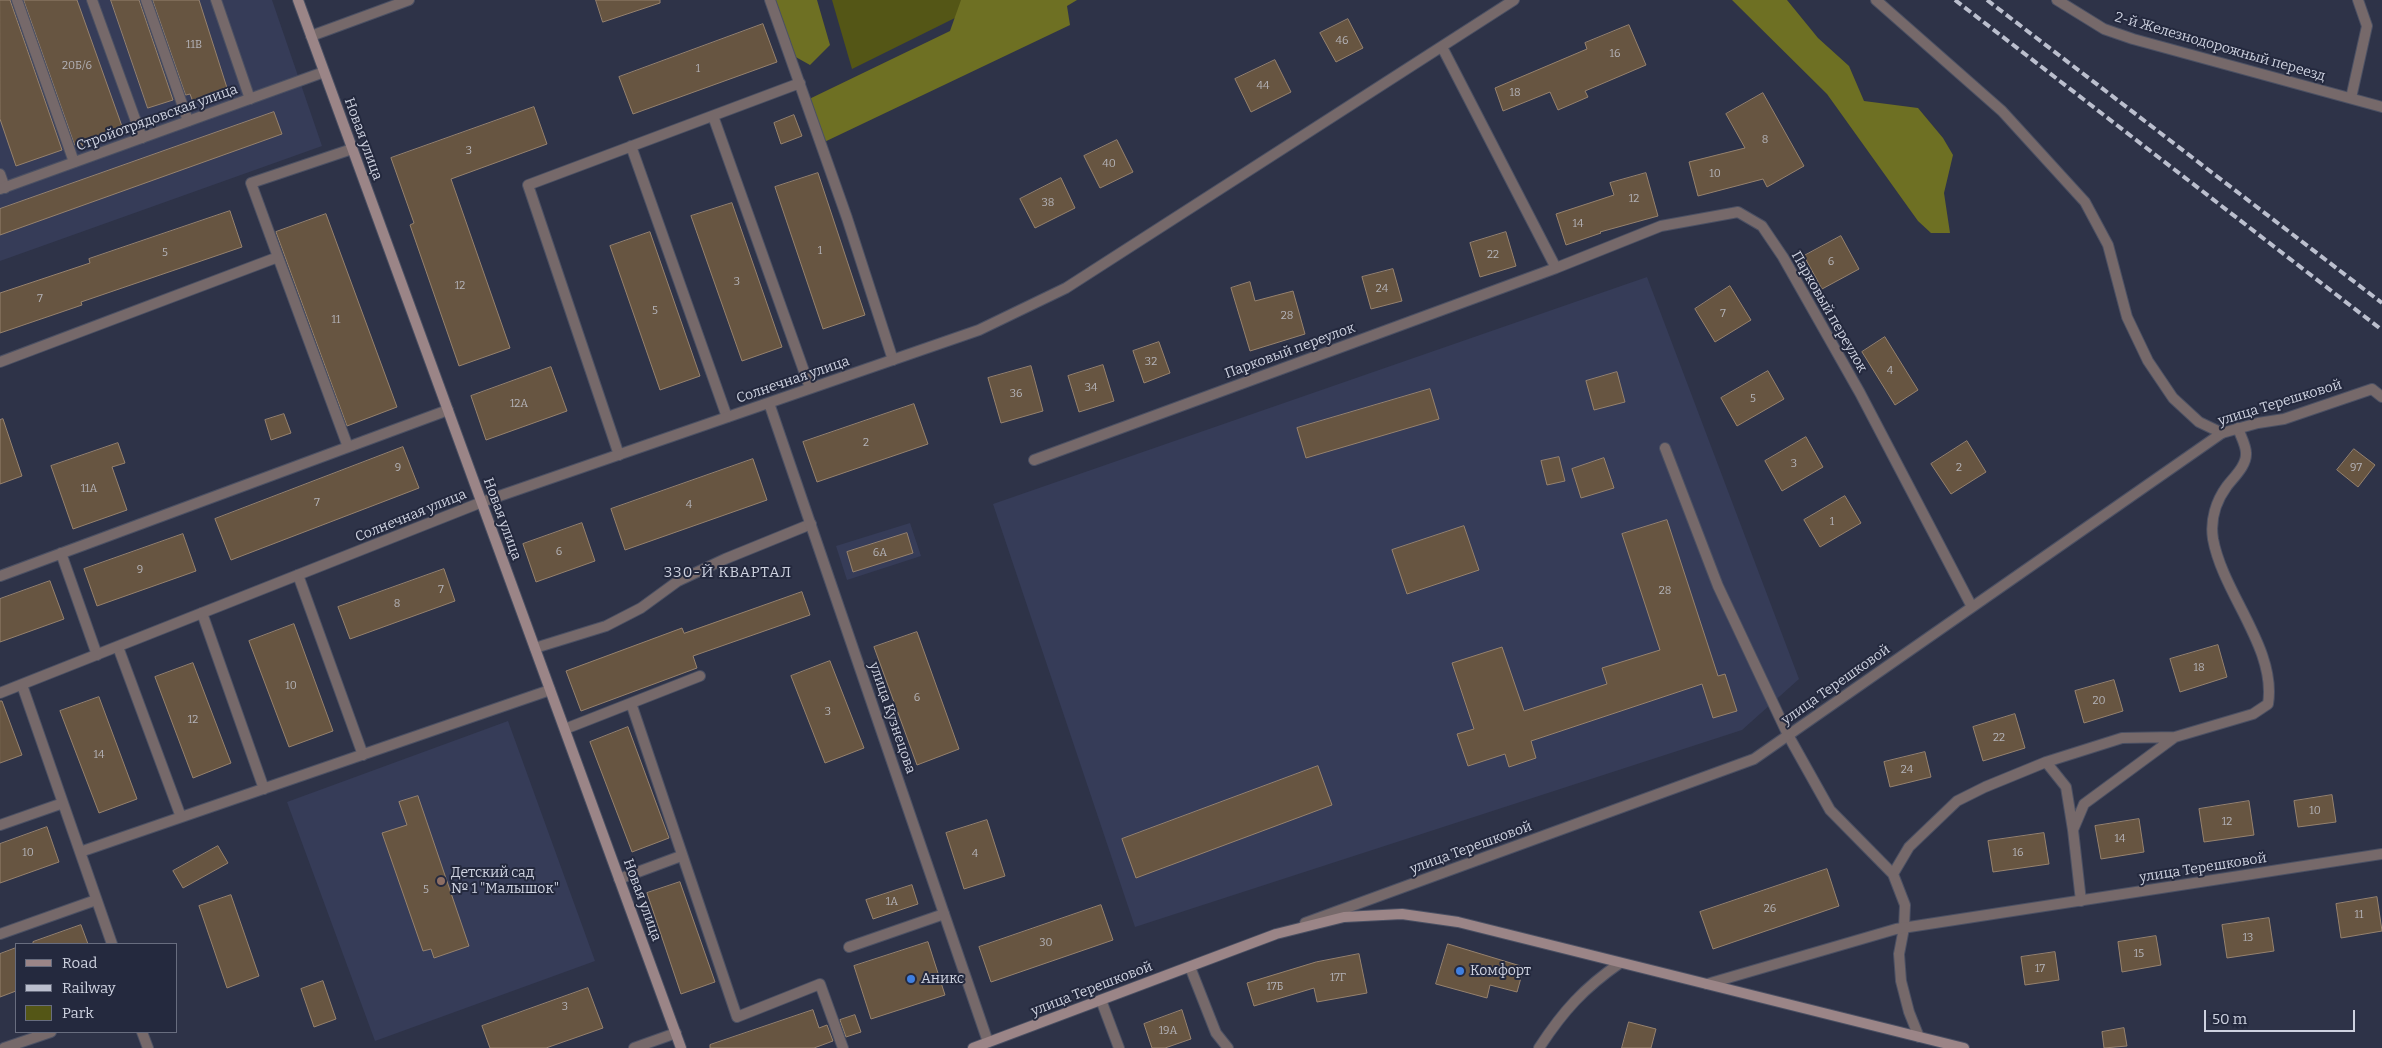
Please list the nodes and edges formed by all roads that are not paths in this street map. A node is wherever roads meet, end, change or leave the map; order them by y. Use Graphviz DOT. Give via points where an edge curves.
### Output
graph roads {
  1 [pos="17,0"];
  2 [pos="92,0"];
  3 [pos="146,0"];
  4 [pos="216,0"];
  5 [pos="298,0"];
  6 [pos="410,0"];
  7 [pos="770,0"];
  8 [pos="1514,0"];
  9 [pos="1876,0"];
  10 [pos="2057,0"];
  11 [pos="2358,0"];
  12 [pos="311,36"];
  13 [pos="1442,46"];
  14 [pos="324,72"];
  15 [pos="800,84"];
  16 [pos="2351,98"];
  17 [pos="250,99"];
  18 [pos="2382,107"];
  19 [pos="713,116"];
  20 [pos="188,121"];
  21 [pos="142,138"];
  22 [pos="630,146"];
  23 [pos="352,149"];
  24 [pos="74,162"];
  25 [pos="0,174"];
  26 [pos="2,188"];
  27 [pos="278,258"];
  28 [pos="1556,268"];
  29 [pos="893,360"];
  30 [pos="0,362"];
  31 [pos="810,388"];
  32 [pos="2382,397"];
  33 [pos="769,403"];
  34 [pos="448,410"];
  35 [pos="727,417"];
  36 [pos="2238,428"];
  37 [pos="2222,433"];
  38 [pos="348,447"];
  39 [pos="1665,448"];
  40 [pos="619,455"];
  41 [pos="1034,460"];
  42 [pos="482,502"];
  43 [pos="810,524"];
  44 [pos="61,554"];
  45 [pos="298,575"];
  46 [pos="0,576"];
  47 [pos="1972,607"];
  48 [pos="202,613"];
  49 [pos="118,646"];
  50 [pos="535,648"];
  51 [pos="96,655"];
  52 [pos="700,676"];
  53 [pos="22,685"];
  54 [pos="550,690"];
  55 [pos="0,693"];
  56 [pos="631,703"];
  57 [pos="565,729"];
  58 [pos="1788,735"];
  59 [pos="2175,737"];
  60 [pos="363,755"];
  61 [pos="2046,762"];
  62 [pos="264,789"];
  63 [pos="63,803"];
  64 [pos="181,818"];
  65 [pos="0,825"];
  66 [pos="2073,830"];
  67 [pos="80,852"];
  68 [pos="2382,854"];
  69 [pos="681,856"];
  70 [pos="1892,874"];
  71 [pos="619,879"];
  72 [pos="96,900"];
  73 [pos="2081,900"];
  74 [pos="944,914"];
  75 [pos="1904,928"];
  76 [pos="0,934"];
  77 [pos="1276,934"];
  78 [pos="112,943"];
  79 [pos="849,947"];
  80 [pos="1620,962"];
  81 [pos="1190,967"];
  82 [pos="1707,984"];
  83 [pos="1101,1000"];
  84 [pos="48,1033"];
  85 [pos="142,1033"];
  86 [pos="676,1033"];
  87 [pos="1919,1037"];
  88 [pos="988,1042"];
  89 [pos="4,1048"];
  90 [pos="148,1048"];
  91 [pos="634,1048"];
  92 [pos="681,1048"];
  93 [pos="843,1048"];
  94 [pos="973,1048"];
  95 [pos="1119,1048"];
  96 [pos="1228,1048"];
  97 [pos="1539,1048"];
  98 [pos="1964,1048"];
  1 -- 24 [label="street"];
  2 -- 21 [label="street"];
  3 -- 20 [label="street"];
  4 -- 17 [label="street"];
  5 -- 12 [label="main road, Новая улица"];
  6 -- 12 [label="street"];
  7 -- 15 [label="street"];
  8 -- 13 [label="street"];
  9 -- 37 [label="street" via="2002,111 2086,202 2108,246 2127,317 2148,361 2173,398 2199,422"];
  10 -- 16 [label="street, 2-й Железнодорожный переезд" via="2104,29 2133,39"];
  11 -- 16 [label="street" via="2367,26"];
  12 -- 14 [label="main road, Новая улица"];
  13 -- 28 [label="street"];
  13 -- 29 [label="street, Солнечная улица" via="1066,288 979,330"];
  14 -- 17 [label="street, Стройотрядовская улица"];
  14 -- 23 [label="main road, Новая улица"];
  15 -- 19 [label="street"];
  15 -- 29 [label="street"];
  16 -- 18 [label="street, 2-й Железнодорожный переезд"];
  17 -- 20 [label="street, Стройотрядовская улица"];
  19 -- 22 [label="street"];
  19 -- 31 [label="street"];
  20 -- 21 [label="street, Стройотрядовская улица"];
  21 -- 24 [label="street, Стройотрядовская улица"];
  22 -- 35 [label="street"];
  22 -- 40 [label="street" via="528,185"];
  23 -- 27 [label="street" via="251,183"];
  23 -- 34 [label="main road, Новая улица"];
  24 -- 26 [label="street, Стройотрядовская улица"];
  25 -- 26 [label="street"];
  27 -- 30 [label="street"];
  27 -- 38 [label="street"];
  28 -- 41 [label="street, Парковый переулок"];
  28 -- 47 [label="street, Парковый переулок" via="1662,226 1738,212 1762,226 1860,393"];
  29 -- 31 [label="street, Солнечная улица"];
  31 -- 33 [label="street, Солнечная улица"];
  32 -- 36 [label="street, улица Терешковой" via="2372,388 2284,419"];
  33 -- 35 [label="street, Солнечная улица"];
  33 -- 43 [label="street, улица Кузнецова"];
  34 -- 38 [label="street"];
  34 -- 42 [label="main road, Новая улица"];
  35 -- 40 [label="street, Солнечная улица"];
  36 -- 37 [label="street, улица Терешковой"];
  36 -- 59 [label="street" via="2247,454 2213,513 2213,538 2222,574 2258,646 2271,688 2268,704 2253,714"];
  37 -- 47 [label="street, улица Терешковой"];
  38 -- 44 [label="street"];
  39 -- 58 [label="street" via="1718,586"];
  40 -- 42 [label="street, Солнечная улица"];
  42 -- 45 [label="street, Солнечная улица"];
  42 -- 50 [label="main road, Новая улица"];
  43 -- 50 [label="street" via="678,581 641,608 606,626"];
  43 -- 74 [label="street, улица Кузнецова"];
  44 -- 46 [label="street"];
  44 -- 51 [label="street"];
  45 -- 48 [label="street, Солнечная улица"];
  45 -- 60 [label="street"];
  47 -- 58 [label="street, улица Терешковой"];
  48 -- 49 [label="street, Солнечная улица"];
  48 -- 62 [label="street"];
  49 -- 51 [label="street, Солнечная улица"];
  49 -- 64 [label="street"];
  50 -- 54 [label="main road, Новая улица"];
  51 -- 53 [label="street, Солнечная улица"];
  52 -- 56 [label="street"];
  53 -- 55 [label="street, Солнечная улица"];
  53 -- 63 [label="street"];
  54 -- 57 [label="main road, Новая улица"];
  54 -- 60 [label="street"];
  56 -- 57 [label="street"];
  56 -- 69 [label="street"];
  57 -- 71 [label="main road, Новая улица"];
  58 -- 70 [label="street" via="1830,810"];
  58 -- 77 [label="street, улица Терешковой" via="1754,759"];
  59 -- 61 [label="street" via="2122,738"];
  59 -- 66 [label="street" via="2084,804"];
  60 -- 62 [label="street"];
  61 -- 66 [label="street" via="2066,787"];
  61 -- 70 [label="street" via="1957,802 1909,847"];
  62 -- 64 [label="street"];
  63 -- 65 [label="street"];
  63 -- 67 [label="street"];
  64 -- 67 [label="street"];
  66 -- 73 [label="street"];
  67 -- 72 [label="street"];
  68 -- 73 [label="street, улица Терешковой"];
  69 -- 71 [label="street"];
  69 -- 93 [label="street" via="737,1017 820,984"];
  70 -- 75 [label="street" via="1905,905"];
  71 -- 86 [label="main road, Новая улица"];
  72 -- 76 [label="street"];
  72 -- 78 [label="street"];
  73 -- 75 [label="street, улица Терешковой"];
  74 -- 79 [label="street"];
  74 -- 88 [label="street, улица Кузнецова"];
  75 -- 82 [label="street, улица Терешковой"];
  75 -- 87 [label="street" via="1899,954 1901,981"];
  77 -- 80 [label="main road, улица Терешковой" via="1344,917 1402,914 1458,922"];
  77 -- 81 [label="main road, улица Терешковой"];
  80 -- 82 [label="main road, улица Терешковой"];
  80 -- 97 [label="street" via="1562,1013"];
  81 -- 83 [label="main road, улица Терешковой"];
  81 -- 96 [label="street" via="1216,1033"];
  82 -- 87 [label="main road, улица Терешковой"];
  83 -- 88 [label="main road, улица Терешковой"];
  83 -- 95 [label="street"];
  84 -- 89 [label="street"];
  85 -- 90 [label="street"];
  86 -- 91 [label="street"];
  86 -- 92 [label="main road, Новая улица"];
  87 -- 98 [label="main road, улица Терешковой"];
  88 -- 94 [label="main road, улица Терешковой"];
}
